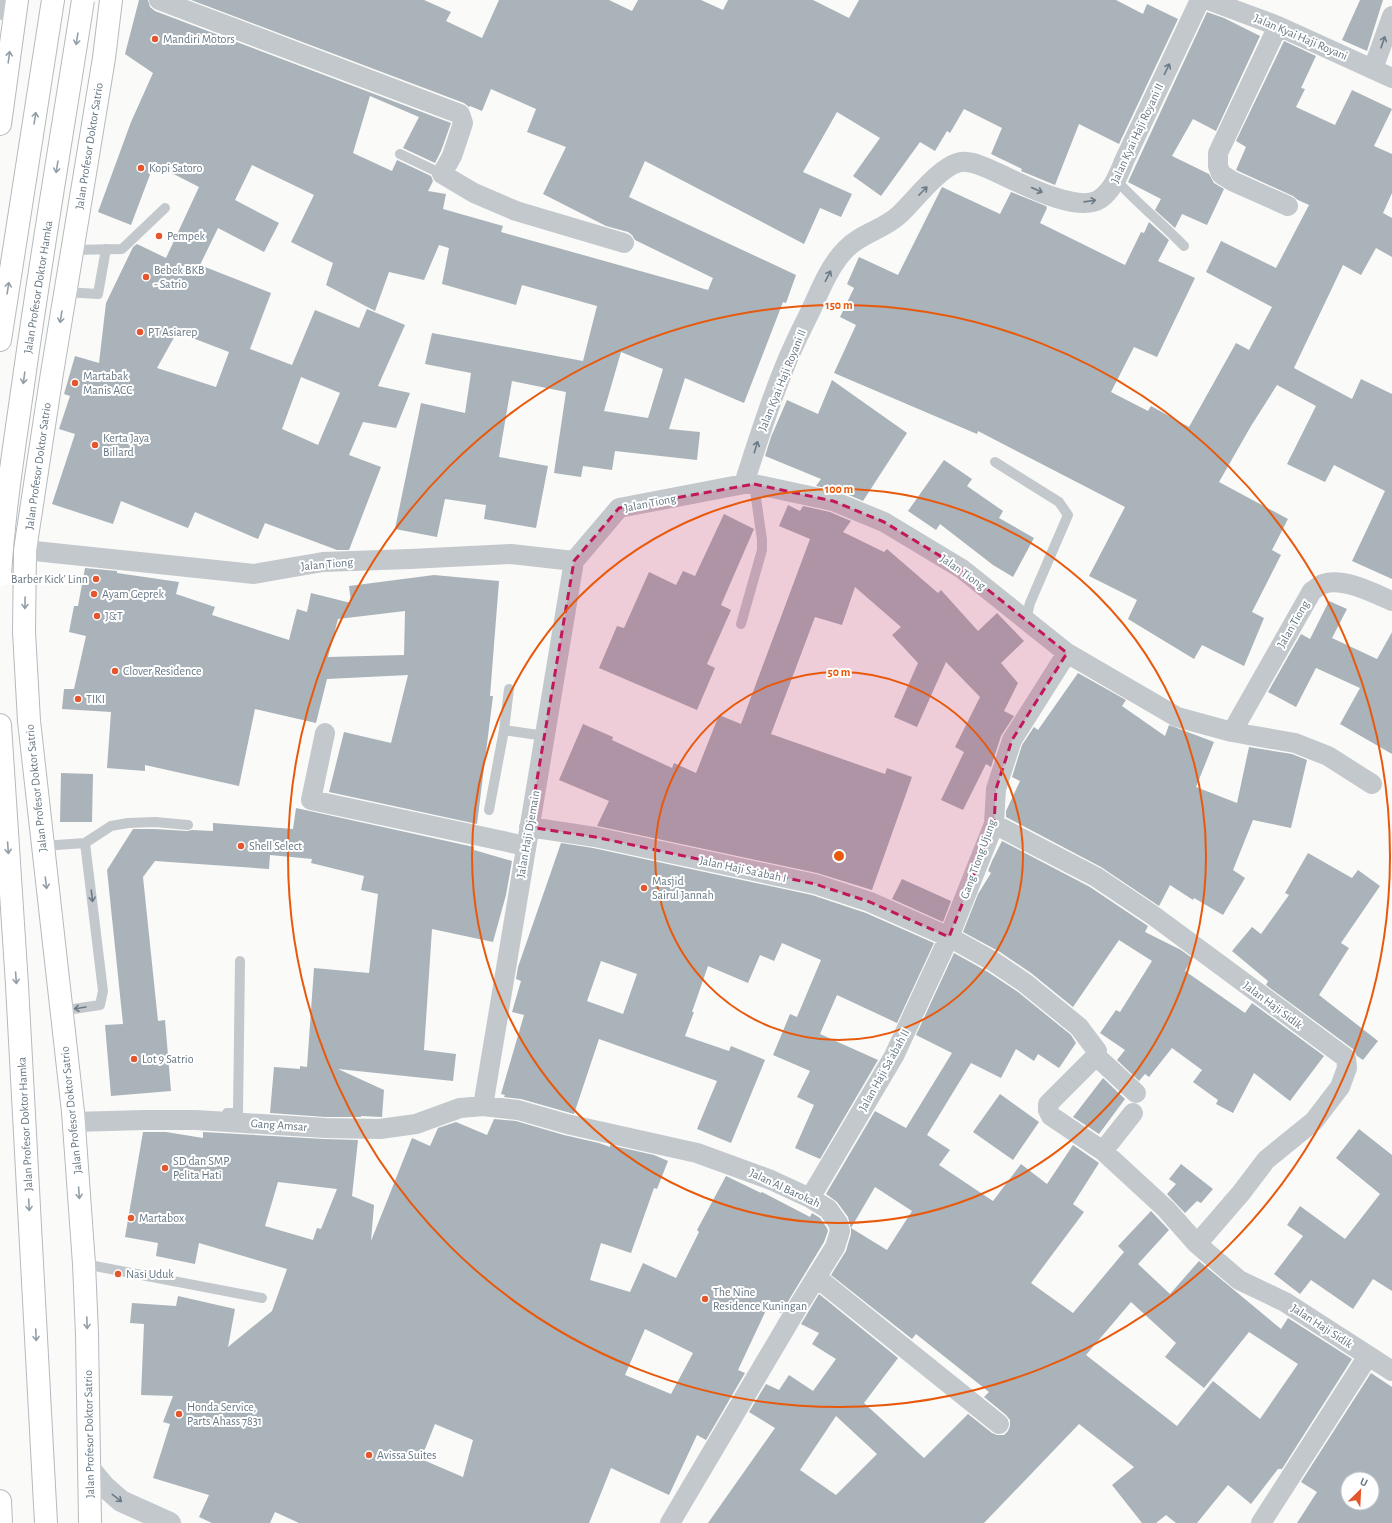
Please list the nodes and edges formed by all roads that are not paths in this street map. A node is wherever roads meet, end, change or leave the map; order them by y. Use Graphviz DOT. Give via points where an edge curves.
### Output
graph roads {
  1 [pos="53,0"];
  2 [pos="83,0"];
  3 [pos="100,0"];
  4 [pos="111,0"];
  5 [pos="159,0"];
  6 [pos="1200,0"];
  7 [pos="1208,0"];
  8 [pos="11,8"];
  9 [pos="1392,16"];
  10 [pos="1278,26"];
  11 [pos="104,58"];
  12 [pos="1373,69"];
  13 [pos="1392,78"];
  14 [pos="0,124"];
  15 [pos="400,154"];
  16 [pos="442,174"];
  17 [pos="1116,181"];
  18 [pos="1288,206"];
  19 [pos="165,208"];
  20 [pos="624,243"];
  21 [pos="1184,246"];
  22 [pos="106,249"];
  23 [pos="72,250"];
  24 [pos="65,292"];
  25 [pos="0,340"];
  26 [pos="40,449"];
  27 [pos="0,456"];
  28 [pos="995,462"];
  29 [pos="749,484"];
  30 [pos="0,538"];
  31 [pos="25,550"];
  32 [pos="574,561"];
  33 [pos="0,575"];
  34 [pos="1392,601"];
  35 [pos="1026,619"];
  36 [pos="741,624"];
  37 [pos="1067,653"];
  38 [pos="509,689"];
  39 [pos="0,725"];
  40 [pos="504,730"];
  41 [pos="1232,732"];
  42 [pos="325,734"];
  43 [pos="545,736"];
  44 [pos="1372,784"];
  45 [pos="489,810"];
  46 [pos="994,824"];
  47 [pos="188,825"];
  48 [pos="528,836"];
  49 [pos="85,844"];
  50 [pos="42,846"];
  51 [pos="949,937"];
  52 [pos="240,961"];
  53 [pos="60,1011"];
  54 [pos="1096,1056"];
  55 [pos="1136,1093"];
  56 [pos="482,1106"];
  57 [pos="1133,1113"];
  58 [pos="73,1117"];
  59 [pos="1103,1151"];
  60 [pos="810,1198"];
  61 [pos="1197,1244"];
  62 [pos="84,1264"];
  63 [pos="816,1277"];
  64 [pos="262,1298"];
  65 [pos="1368,1356"];
  66 [pos="1392,1372"];
  67 [pos="999,1424"];
  68 [pos="90,1469"];
  69 [pos="0,1501"];
  70 [pos="155,1521"];
  71 [pos="1,1523"];
  72 [pos="46,1523"];
  73 [pos="90,1523"];
  74 [pos="670,1523"];
  75 [pos="1261,1523"];
  25 -- 1 [label="main road, one-way"];
  2 -- 33 [label="main road, Jalan Profesor Doktor Hamka, one-way, bridge" via="28,352"];
  3 -- 11 [label="main road, Jalan Profesor Doktor Satrio"];
  4 -- 11 [label="main road, Jalan Profesor Doktor Satrio"];
  5 -- 16 [label="street" via="460,114 463,123 452,156"];
  17 -- 6 [label="street, Jalan Kyai Haji Royani II, one-way"];
  7 -- 10 [label="street, Jalan Kyai Haji Royani"];
  14 -- 8 [label="main road, one-way"];
  12 -- 9 [label="street, one-way"];
  10 -- 12 [label="street, Jalan Kyai Haji Royani"];
  10 -- 18 [label="street" via="1218,153 1218,166 1221,174 1232,181"];
  11 -- 23 [label="main road, Jalan Profesor Doktor Satrio"];
  12 -- 13 [label="street, Jalan Kyai Haji Royani"];
  15 -- 16 [label="lane"];
  16 -- 20 [label="street" via="474,193 516,211"];
  17 -- 21 [label="lane"];
  29 -- 17 [label="street, Jalan Kyai Haji Royani II, one-way" via="758,440 787,361 834,264 846,249 861,237 894,219 940,174 957,163 969,162 983,166 1056,199 1076,202 1099,200"];
  19 -- 22 [label="lane" via="122,249"];
  22 -- 23 [label="lane"];
  22 -- 24 [label="lane" via="98,294"];
  23 -- 24 [label="main road, Jalan Profesor Doktor Satrio"];
  24 -- 26 [label="main road, Jalan Profesor Doktor Satrio, one-way"];
  26 -- 27 [label="main road" via="20,457"];
  26 -- 31 [label="main road, Jalan Profesor Doktor Satrio"];
  28 -- 35 [label="lane" via="1059,502 1068,515 1030,603"];
  29 -- 32 [label="street, Jalan Tiong" via="619,508"];
  29 -- 35 [label="street, Jalan Tiong" via="833,501 884,522 962,569"];
  29 -- 36 [label="lane" via="762,550"];
  30 -- 31 [label="main road"];
  31 -- 32 [label="street, Jalan Tiong" via="254,574 323,562 510,554"];
  31 -- 50 [label="main road, Jalan Profesor Doktor Satrio, one-way" via="24,632 29,721"];
  32 -- 43 [label="street, Jalan Haji Djemain"];
  34 -- 41 [label="street, Jalan Tiong" via="1338,582 1322,584 1312,591"];
  35 -- 37 [label="street, Jalan Tiong"];
  37 -- 41 [label="street, Jalan Tiong" via="1177,717"];
  37 -- 46 [label="street, Gang Tiong Ujung" via="1012,740 996,789"];
  38 -- 40 [label="lane"];
  39 -- 72 [label="main road, Jalan Profesor Doktor Hamka, one-way"];
  40 -- 43 [label="lane"];
  40 -- 45 [label="lane"];
  41 -- 44 [label="street, Jalan Tiong" via="1295,743 1328,756"];
  42 -- 48 [label="street, Jalan Haji Sa'abah I" via="311,800"];
  43 -- 48 [label="street, Jalan Haji Djemain"];
  46 -- 51 [label="street, Gang Tiong Ujung"];
  46 -- 61 [label="street, Jalan Haji Sidik" via="1096,877 1147,911 1346,1058 1347,1068 1340,1087 1314,1121 1266,1160"];
  47 -- 49 [label="lane" via="155,822 111,826"];
  48 -- 51 [label="street, Jalan Haji Sa'abah I" via="595,837 815,884 870,902"];
  48 -- 56 [label="street, Jalan Haji Djemain"];
  49 -- 50 [label="lane"];
  49 -- 53 [label="lane, one-way" via="103,990 100,1005"];
  50 -- 53 [label="main road, Jalan Profesor Doktor Satrio, one-way"];
  51 -- 54 [label="street" via="1025,983 1079,1027 1097,1051"];
  51 -- 60 [label="street, Jalan Haji Sa'abah II" via="894,1056"];
  52 -- 58 [label="lane" via="238,1113"];
  53 -- 58 [label="main road, Jalan Profesor Doktor Satrio"];
  54 -- 55 [label="street"];
  54 -- 59 [label="street, Jalan Haji Sidik" via="1048,1104 1048,1110 1051,1116"];
  56 -- 58 [label="street, Gang Amsar" via="460,1108 416,1124 380,1130 196,1120"];
  56 -- 60 [label="street, Jalan Al Barokah" via="518,1110 567,1124 697,1153 771,1180"];
  57 -- 59 [label="street"];
  58 -- 62 [label="main road, Jalan Profesor Doktor Satrio, one-way"];
  59 -- 61 [label="street, Jalan Haji Sidik" via="1166,1209"];
  60 -- 63 [label="street, Jalan Al Barokah" via="828,1209 838,1223 840,1231 835,1247"];
  61 -- 65 [label="street, Jalan Haji Sidik" via="1239,1280 1285,1302"];
  62 -- 64 [label="lane"];
  62 -- 68 [label="main road, Jalan Profesor Doktor Satrio, one-way"];
  63 -- 67 [label="street"];
  63 -- 74 [label="street, Jalan Al Barokah"];
  65 -- 66 [label="street, Jalan Haji Sidik"];
  65 -- 75 [label="street"];
  68 -- 70 [label="street, one-way" via="121,1501"];
  68 -- 73 [label="main road, Jalan Profesor Doktor Satrio"];
  69 -- 71 [label="main road"];
}
